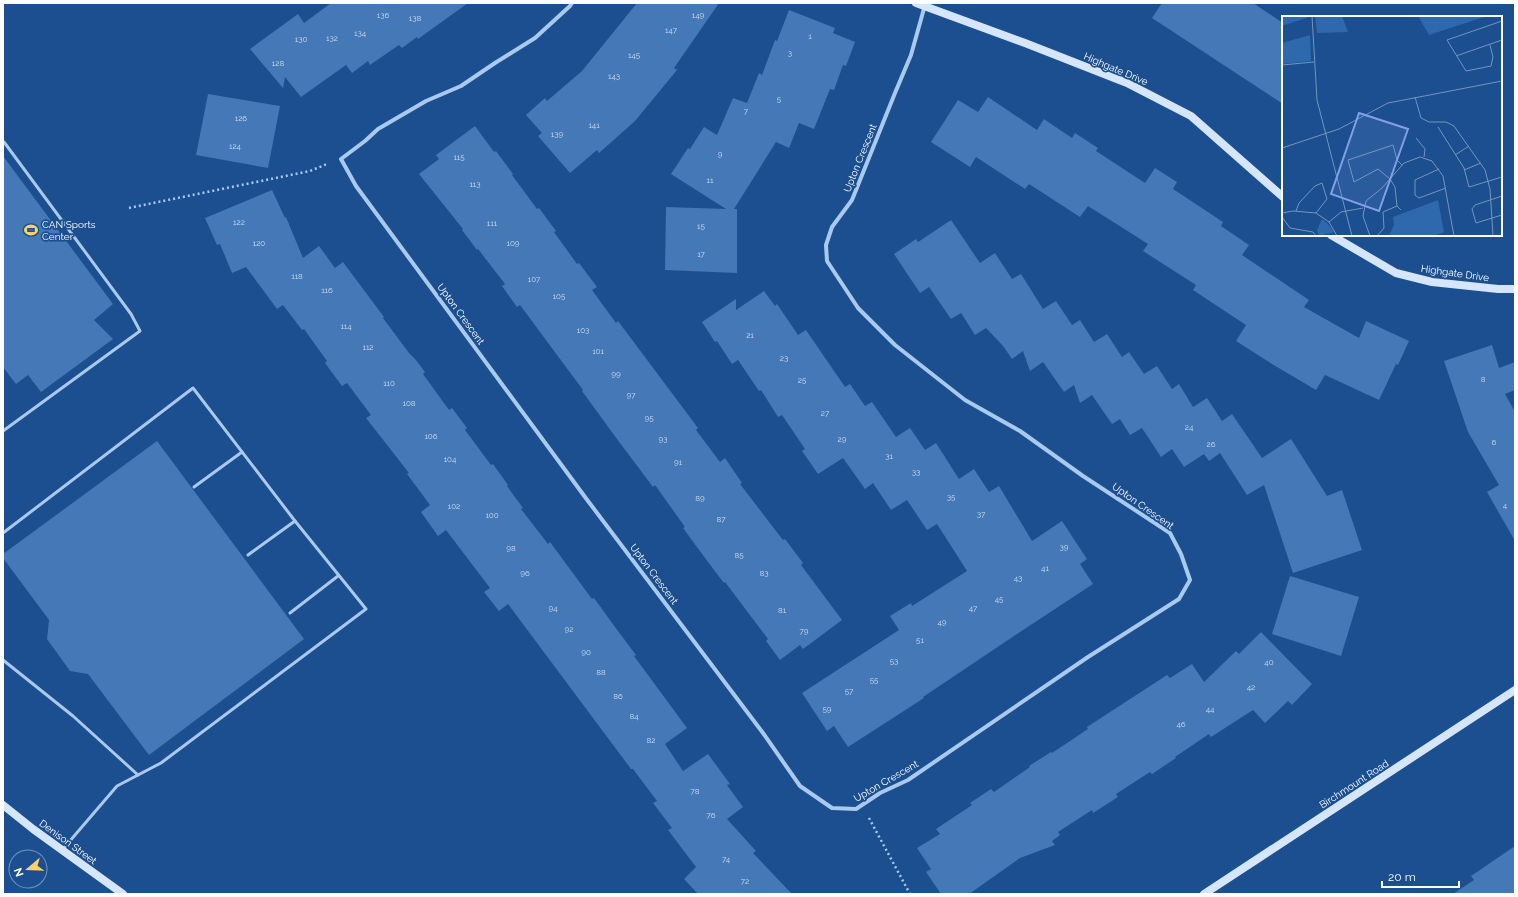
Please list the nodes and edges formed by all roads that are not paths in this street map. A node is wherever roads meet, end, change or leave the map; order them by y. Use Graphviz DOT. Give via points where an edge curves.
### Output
graph roads {
  1 [pos="572,3"];
  2 [pos="916,3"];
  3 [pos="925,5"];
  4 [pos="4,142"];
  5 [pos="1282,196"];
  6 [pos="1333,236"];
  7 [pos="1515,289"];
  8 [pos="3,431"];
  9 [pos="242,452"];
  10 [pos="194,487"];
  11 [pos="295,521"];
  12 [pos="3,533"];
  13 [pos="248,555"];
  14 [pos="338,576"];
  15 [pos="290,613"];
  16 [pos="3,660"];
  17 [pos="1515,690"];
  18 [pos="138,775"];
  19 [pos="3,805"];
  20 [pos="62,850"];
  21 [pos="123,894"];
  22 [pos="1204,894"];
  1 -- 3 [label="street, Upton Crescent" via="535,38 462,86 426,101 378,129 341,159 356,186 800,786 832,808 856,809 880,793 908,780 1088,657 1179,599 1190,580 1170,533 1020,431 965,400 900,350 858,308 827,261 826,245 832,227 852,200 911,55"];
  2 -- 3 [label="street, Highgate Drive"];
  3 -- 5 [label="street, Highgate Drive" via="1127,83 1191,116"];
  4 -- 8 [label="lane" via="131,314 140,331"];
  6 -- 7 [label="street, Highgate Drive" via="1396,273 1432,282"];
  9 -- 10 [label="lane"];
  9 -- 11 [label="lane"];
  9 -- 12 [label="lane" via="193,388"];
  11 -- 13 [label="lane"];
  11 -- 14 [label="lane"];
  14 -- 15 [label="lane"];
  14 -- 18 [label="lane" via="366,609 161,763"];
  16 -- 18 [label="lane" via="72,716"];
  17 -- 22 [label="street, Birchmount Road"];
  18 -- 20 [label="lane" via="117,786"];
  19 -- 20 [label="street, Denison Street"];
  20 -- 21 [label="street, Denison Street"];
}
